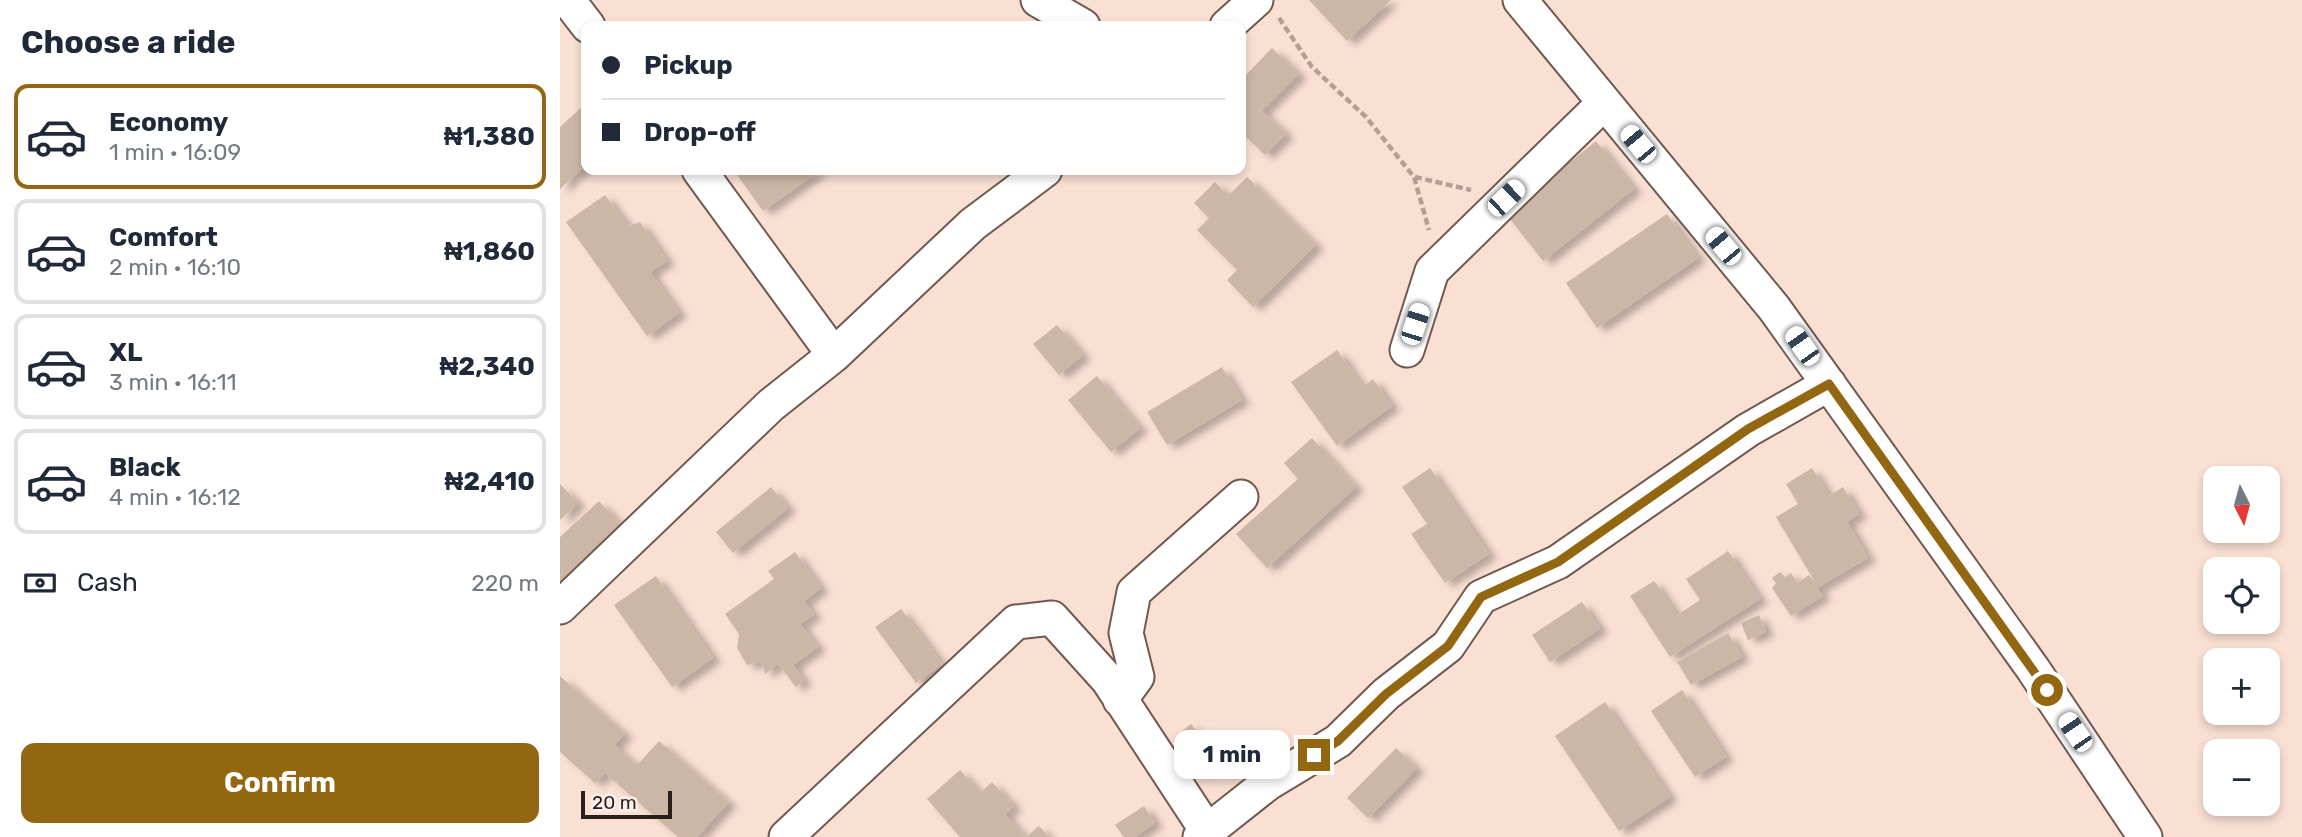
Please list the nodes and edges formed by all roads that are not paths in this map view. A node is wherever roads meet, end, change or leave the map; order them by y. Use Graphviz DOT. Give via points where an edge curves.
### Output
graph roads {
  1 [pos="568,0"];
  2 [pos="1038,0"];
  3 [pos="1520,0"];
  4 [pos="1265,6"];
  5 [pos="584,21"];
  6 [pos="1074,21"];
  7 [pos="1236,21"];
  8 [pos="1604,103"];
  9 [pos="703,175"];
  10 [pos="1038,175"];
  11 [pos="1406,350"];
  12 [pos="834,355"];
  13 [pos="1829,384"];
  14 [pos="1241,497"];
  15 [pos="560,607"];
  16 [pos="1120,700"];
  17 [pos="1206,835"];
  18 [pos="786,837"];
  19 [pos="2145,837"];
  1 -- 5 [label="street"];
  2 -- 6 [label="street"];
  3 -- 8 [label="street"];
  4 -- 7 [label="street"];
  8 -- 11 [label="street" via="1432,271"];
  8 -- 13 [label="street" via="1774,308"];
  9 -- 12 [label="street"];
  10 -- 12 [label="street" via="973,224"];
  12 -- 15 [label="street" via="771,405"];
  13 -- 17 [label="street" via="1748,429 1558,562 1481,597 1448,646 1386,694 1338,741 1267,784"];
  13 -- 19 [label="street" via="2033,670"];
  14 -- 16 [label="street" via="1134,592 1126,633 1137,677"];
  16 -- 17 [label="street"];
  16 -- 18 [label="street" via="1108,680 1052,618 1016,622"];
}
